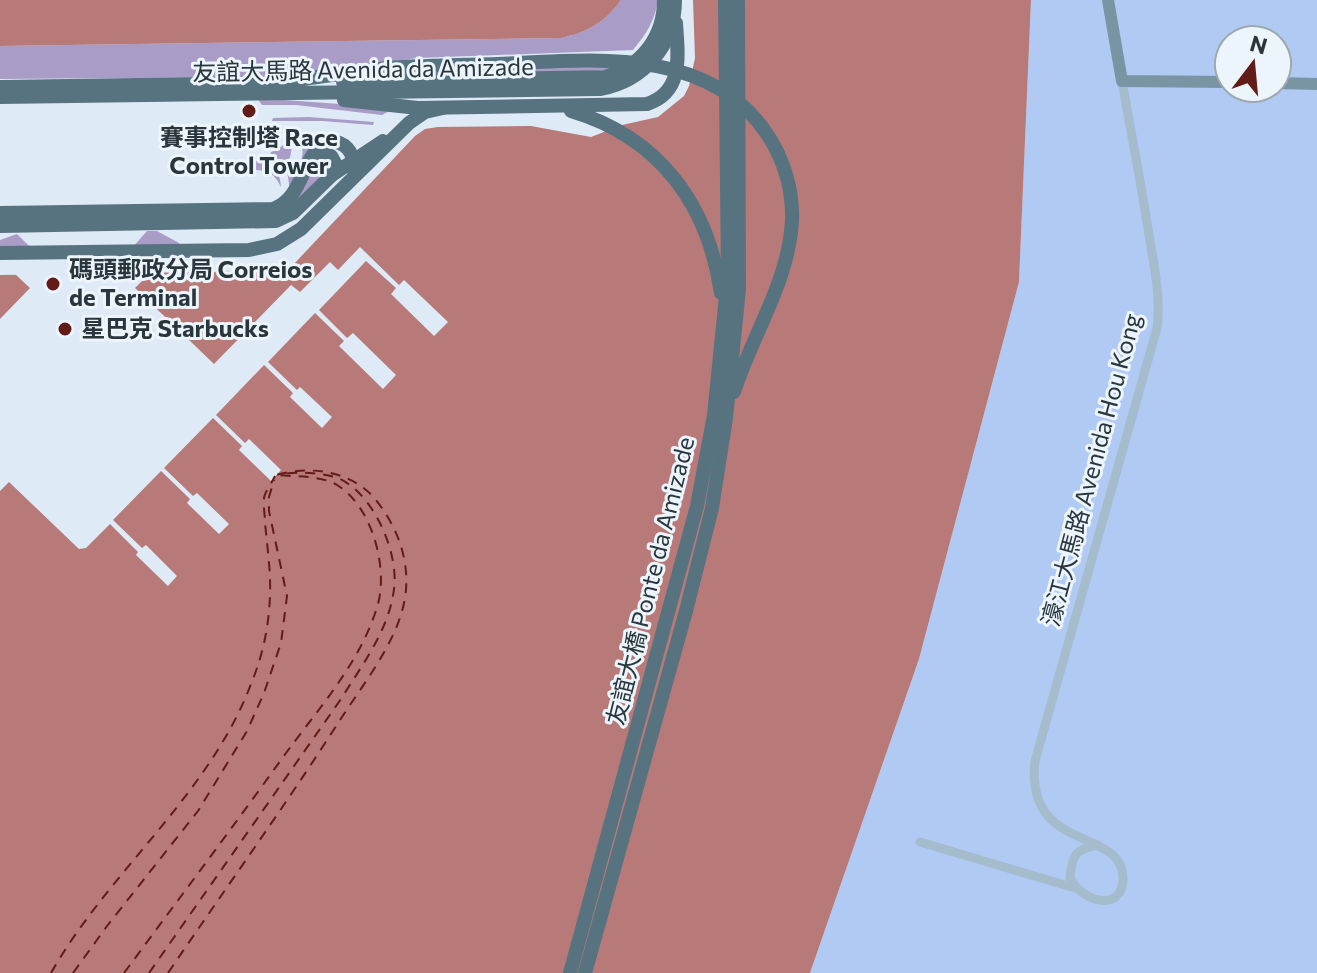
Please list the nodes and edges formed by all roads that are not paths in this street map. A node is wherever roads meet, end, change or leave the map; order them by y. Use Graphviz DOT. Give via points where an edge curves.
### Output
graph roads {
  1 [pos="725,0"];
  2 [pos="738,0"];
  3 [pos="1108,0"];
  4 [pos="671,2"];
  5 [pos="1122,81"];
  6 [pos="1213,82"];
  7 [pos="1293,83"];
  8 [pos="1317,84"];
  9 [pos="0,87"];
  10 [pos="274,88"];
  11 [pos="0,97"];
  12 [pos="551,107"];
  13 [pos="443,108"];
  14 [pos="404,128"];
  15 [pos="312,159"];
  16 [pos="353,160"];
  17 [pos="332,175"];
  18 [pos="346,184"];
  19 [pos="0,213"];
  20 [pos="0,226"];
  21 [pos="0,253"];
  22 [pos="723,346"];
  23 [pos="726,418"];
  24 [pos="920,842"];
  25 [pos="1098,845"];
  26 [pos="1075,888"];
  27 [pos="570,973"];
  28 [pos="585,973"];
  1 -- 22 [label="main road, 友誼大橋 Ponte da Amizade" via="728,277"];
  2 -- 23 [label="main road, 友誼大橋 Ponte da Amizade" via="739,289"];
  3 -- 5 [label="main road, 濠江大馬路 Avenida Hou Kong"];
  4 -- 10 [label="main road, 友誼大馬路 Avenida da Amizade" via="649,48 630,66 605,77"];
  4 -- 12 [label="main road" via="678,70 660,99 640,106"];
  5 -- 6 [label="main road"];
  5 -- 25 [label="street, 濠江大馬路 Avenida Hou Kong" via="1159,312 1035,761 1034,787 1038,804 1053,823"];
  7 -- 8 [label="main road"];
  9 -- 10 [label="main road, 友誼大馬路 Avenida da Amizade"];
  10 -- 11 [label="main road, 友誼大馬路 Avenida da Amizade"];
  10 -- 13 [label="main road"];
  10 -- 23 [label="main road" via="389,68 620,61 685,74 734,99 772,142 790,190 792,220 779,282"];
  12 -- 13 [label="main road"];
  12 -- 22 [label="main road" via="621,131 668,170 692,203 718,274"];
  13 -- 14 [label="main road" via="425,112"];
  14 -- 16 [label="main road"];
  14 -- 18 [label="main road"];
  15 -- 16 [label="main road" via="331,141 348,147"];
  15 -- 17 [label="main road" via="320,153 331,156 336,165"];
  15 -- 19 [label="main road" via="291,198 273,209"];
  16 -- 17 [label="main road"];
  16 -- 18 [label="main road"];
  17 -- 20 [label="main road" via="293,213 267,223"];
  18 -- 21 [label="main road" via="283,241 249,250"];
  22 -- 27 [label="main road, 友誼大橋 Ponte da Amizade" via="697,506"];
  23 -- 28 [label="main road, 友誼大橋 Ponte da Amizade" via="712,508 686,611"];
  24 -- 26 [label="street"];
  25 -- 26 [label="street" via="1076,854 1070,878"];
  25 -- 26 [label="street" via="1119,864 1122,886 1105,901 1089,899"];
}
